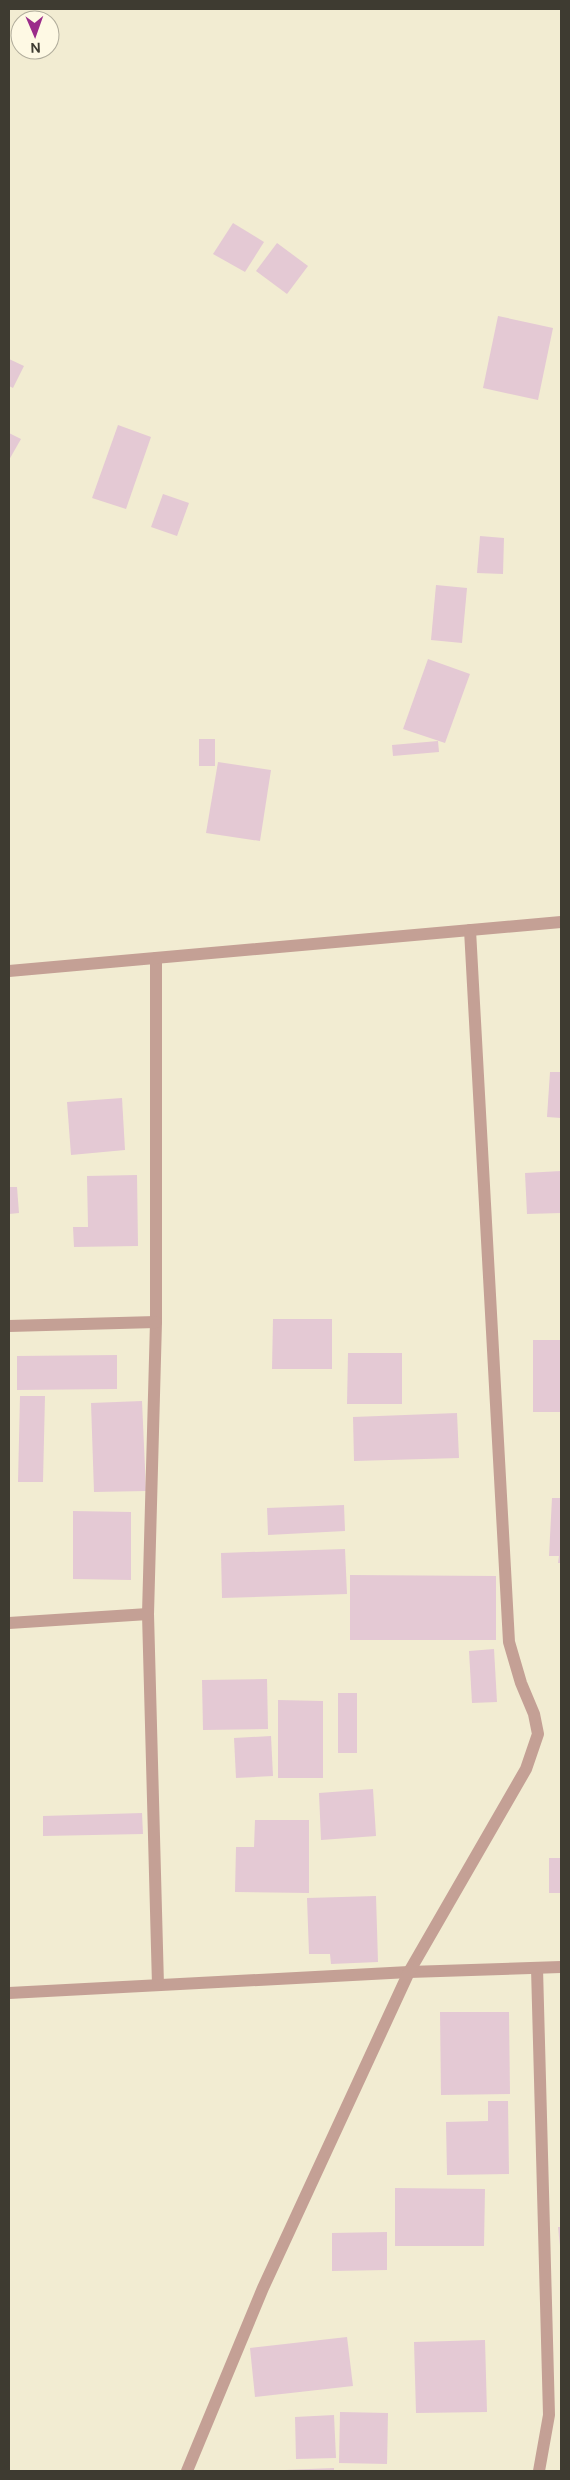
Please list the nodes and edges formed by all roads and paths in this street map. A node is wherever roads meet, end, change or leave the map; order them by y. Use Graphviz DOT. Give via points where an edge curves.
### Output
graph roads {
  1 [pos="561,922"];
  2 [pos="470,930"];
  3 [pos="156,958"];
  4 [pos="9,971"];
  5 [pos="156,1322"];
  6 [pos="9,1326"];
  7 [pos="148,1614"];
  8 [pos="9,1623"];
  9 [pos="561,1967"];
  10 [pos="537,1968"];
  11 [pos="409,1972"];
  12 [pos="158,1985"];
  13 [pos="9,1993"];
  14 [pos="187,2471"];
  15 [pos="539,2471"];
  1 -- 2 [label="street"];
  2 -- 3 [label="street"];
  2 -- 11 [label="street" via="509,1642 538,1734 526,1769"];
  3 -- 4 [label="street"];
  3 -- 5 [label="street"];
  5 -- 6 [label="street"];
  5 -- 7 [label="street"];
  7 -- 8 [label="street"];
  7 -- 12 [label="street"];
  9 -- 10 [label="street"];
  10 -- 11 [label="street"];
  10 -- 15 [label="street" via="549,2416"];
  11 -- 12 [label="street"];
  11 -- 14 [label="street" via="263,2288"];
  12 -- 13 [label="street"];
}
